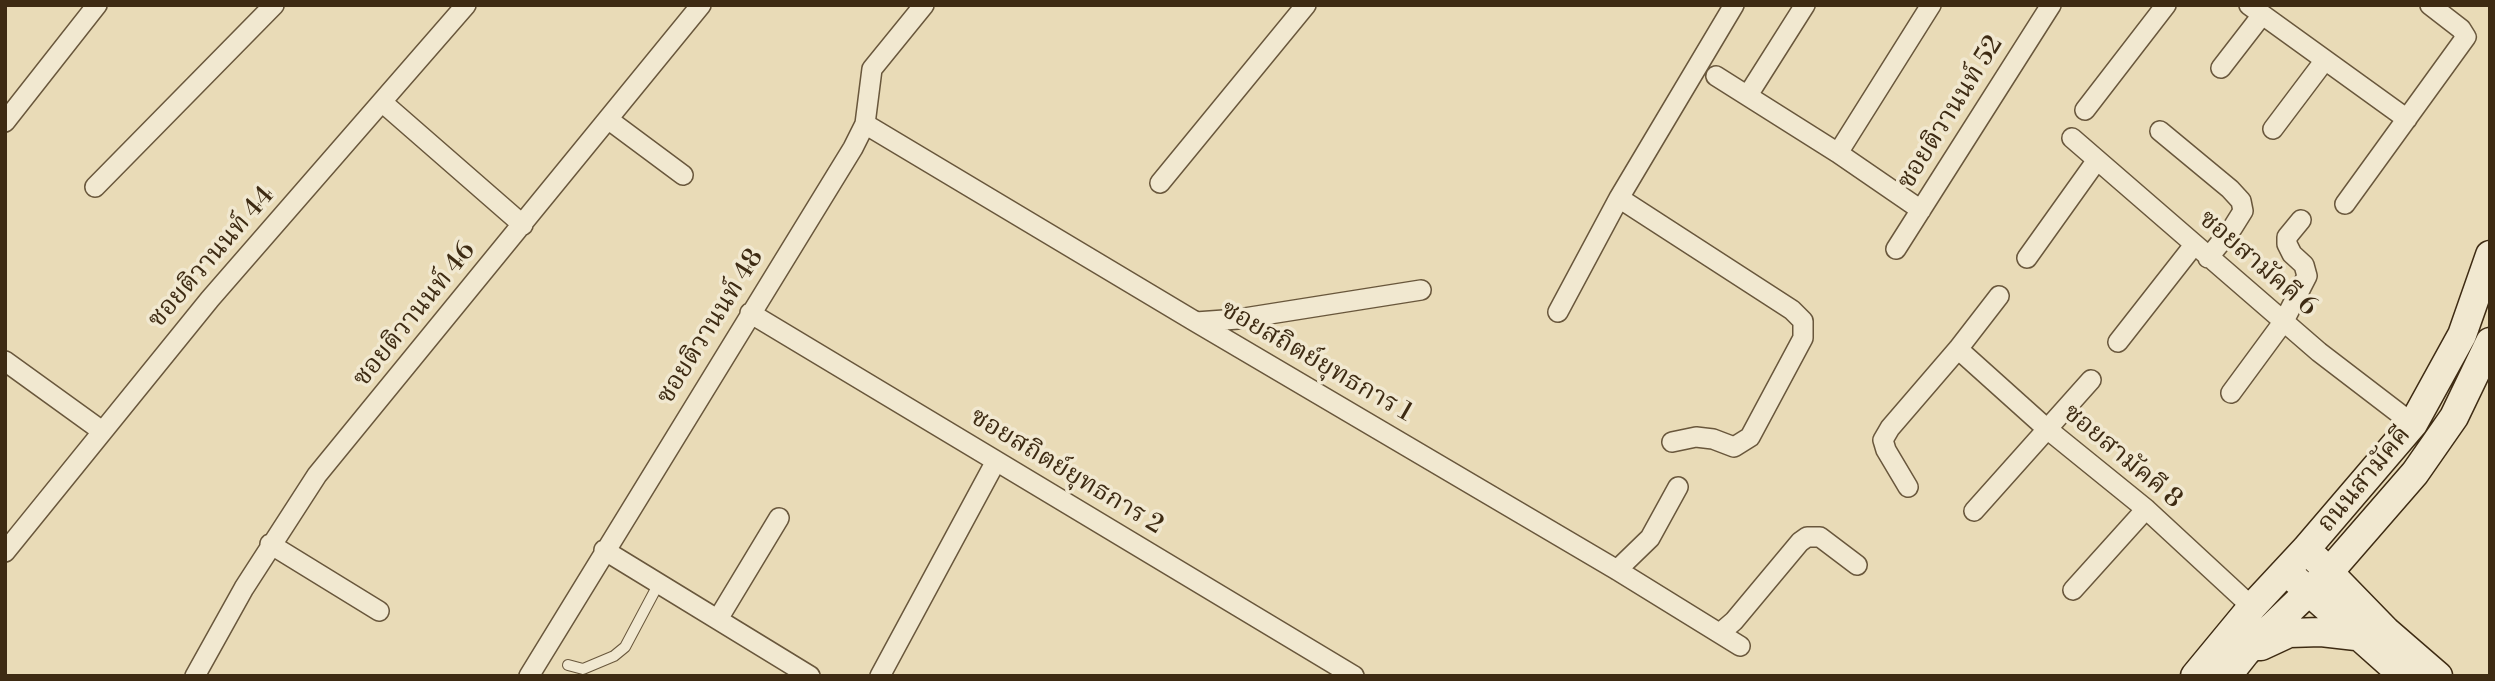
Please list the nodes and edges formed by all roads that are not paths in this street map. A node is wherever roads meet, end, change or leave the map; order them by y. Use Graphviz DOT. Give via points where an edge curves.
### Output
graph roads {
  1 [pos="97,5"];
  2 [pos="274,5"];
  3 [pos="466,5"];
  4 [pos="701,5"];
  5 [pos="924,5"];
  6 [pos="1306,5"];
  7 [pos="1734,5"];
  8 [pos="1805,5"];
  9 [pos="1931,5"];
  10 [pos="2051,5"];
  11 [pos="2166,5"];
  12 [pos="2430,5"];
  13 [pos="2255,10"];
  14 [pos="2325,60"];
  15 [pos="2221,68"];
  16 [pos="1716,76"];
  17 [pos="1748,95"];
  18 [pos="382,102"];
  19 [pos="2085,110"];
  20 [pos="2407,119"];
  21 [pos="609,120"];
  22 [pos="5,122"];
  23 [pos="865,124"];
  24 [pos="2273,129"];
  25 [pos="2160,131"];
  26 [pos="2072,138"];
  27 [pos="1838,153"];
  28 [pos="2097,160"];
  29 [pos="683,175"];
  30 [pos="1160,183"];
  31 [pos="96,187"];
  32 [pos="1619,198"];
  33 [pos="2345,204"];
  34 [pos="1921,210"];
  35 [pos="2301,220"];
  36 [pos="523,225"];
  37 [pos="1896,249"];
  38 [pos="2201,251"];
  39 [pos="2490,255"];
  40 [pos="2027,258"];
  41 [pos="1421,290"];
  42 [pos="1999,296"];
  43 [pos="1558,312"];
  44 [pos="750,313"];
  45 [pos="2284,321"];
  46 [pos="1196,322"];
  47 [pos="2119,342"];
  48 [pos="2490,342"];
  49 [pos="1958,349"];
  50 [pos="5,361"];
  51 [pos="2091,380"];
  52 [pos="2231,393"];
  53 [pos="2413,424"];
  54 [pos="2046,428"];
  55 [pos="103,431"];
  56 [pos="1672,442"];
  57 [pos="996,461"];
  58 [pos="1908,487"];
  59 [pos="1678,488"];
  60 [pos="2146,509"];
  61 [pos="1974,511"];
  62 [pos="779,518"];
  63 [pos="270,544"];
  64 [pos="604,550"];
  65 [pos="2306,550"];
  66 [pos="5,552"];
  67 [pos="1857,565"];
  68 [pos="1617,570"];
  69 [pos="2286,571"];
  70 [pos="2329,572"];
  71 [pos="659,583"];
  72 [pos="2073,590"];
  73 [pos="2309,593"];
  74 [pos="2252,607"];
  75 [pos="379,611"];
  76 [pos="718,620"];
  77 [pos="1720,633"];
  78 [pos="2356,636"];
  79 [pos="1740,646"];
  80 [pos="2246,652"];
  81 [pos="568,666"];
  82 [pos="195,676"];
  83 [pos="529,676"];
  84 [pos="810,676"];
  85 [pos="880,676"];
  86 [pos="1354,676"];
  87 [pos="2195,676"];
  88 [pos="2227,676"];
  89 [pos="2404,676"];
  90 [pos="2438,676"];
  1 -- 22 [label="street"];
  2 -- 31 [label="street"];
  3 -- 18 [label="street, ซอยติวานนท์ 44"];
  4 -- 21 [label="street, ซอยติวานนท์ 46"];
  5 -- 23 [label="street, ซอยติวานนท์ 48" via="872,69"];
  6 -- 30 [label="street"];
  7 -- 32 [label="street"];
  8 -- 17 [label="street"];
  9 -- 27 [label="street"];
  10 -- 34 [label="street, ซอยติวานนท์ 52"];
  11 -- 19 [label="street"];
  12 -- 20 [label="street" via="2466,37"];
  13 -- 14 [label="street"];
  13 -- 15 [label="street"];
  14 -- 20 [label="street"];
  14 -- 24 [label="street"];
  16 -- 17 [label="street"];
  17 -- 27 [label="street"];
  18 -- 36 [label="street"];
  18 -- 55 [label="street, ซอยติวานนท์ 44" via="210,299"];
  20 -- 33 [label="street"];
  21 -- 29 [label="street"];
  21 -- 36 [label="street, ซอยติวานนท์ 46"];
  23 -- 44 [label="street, ซอยติวานนท์ 48"];
  23 -- 46 [label="street, ซอยสถิตย์ยุทธการ 1"];
  25 -- 38 [label="street" via="2241,201 2243,211 2233,227"];
  26 -- 28 [label="street, ซอยสามัคคี 6"];
  27 -- 34 [label="street"];
  28 -- 38 [label="street, ซอยสามัคคี 6"];
  28 -- 40 [label="street"];
  32 -- 43 [label="street"];
  32 -- 56 [label="street" via="1792,310 1802,321 1803,338 1750,437 1734,447 1696,437"];
  34 -- 37 [label="street, ซอยติวานนท์ 52"];
  35 -- 45 [label="street" via="2287,237 2287,244 2307,276"];
  36 -- 63 [label="street, ซอยติวานนท์ 46" via="317,475"];
  38 -- 45 [label="street, ซอยสามัคคี 6"];
  38 -- 47 [label="street"];
  39 -- 53 [label="main road, ถนนสามัคคี" via="2462,335"];
  41 -- 46 [label="street"];
  42 -- 49 [label="street"];
  44 -- 57 [label="street, ซอยสถิตย์ยุทธการ 2"];
  44 -- 64 [label="street, ซอยติวานนท์ 48"];
  45 -- 52 [label="street"];
  45 -- 53 [label="street, ซอยสามัคคี 6"];
  46 -- 68 [label="street, ซอยสถิตย์ยุทธการ 1"];
  48 -- 70 [label="main road, ถนนสามัคคี" via="2454,417 2431,451"];
  49 -- 54 [label="street, ซอยสามัคคี 8"];
  49 -- 58 [label="street" via="1883,440"];
  50 -- 55 [label="street"];
  51 -- 54 [label="street"];
  53 -- 65 [label="main road, ถนนสามัคคี"];
  54 -- 60 [label="street, ซอยสามัคคี 8"];
  54 -- 61 [label="street"];
  55 -- 66 [label="street, ซอยติวานนท์ 44"];
  57 -- 85 [label="street"];
  57 -- 86 [label="street, ซอยสถิตย์ยุทธการ 2"];
  59 -- 68 [label="street" via="1650,538"];
  60 -- 72 [label="street"];
  60 -- 74 [label="street, ซอยสามัคคี 8"];
  62 -- 76 [label="street"];
  63 -- 75 [label="street"];
  63 -- 82 [label="street, ซอยติวานนท์ 46"];
  64 -- 71 [label="street"];
  64 -- 83 [label="street, ซอยติวานนท์ 48"];
  65 -- 69 [label="main road, ถนนสามัคคี"];
  65 -- 70 [label="main road"];
  67 -- 77 [label="street" via="1820,537 1807,537"];
  68 -- 77 [label="street, ซอยสถิตย์ยุทธการ 1"];
  69 -- 73 [label="main road"];
  69 -- 74 [label="main road, ถนนสามัคคี"];
  70 -- 73 [label="main road, ถนนสามัคคี"];
  70 -- 90 [label="main road"];
  71 -- 76 [label="street"];
  71 -- 81 [label="lane" via="625,647 583,669"];
  73 -- 78 [label="main road"];
  73 -- 80 [label="main road, ถนนสามัคคี"];
  74 -- 87 [label="main road, ถนนสามัคคี"];
  76 -- 84 [label="street"];
  77 -- 79 [label="street, ซอยสถิตย์ยุทธการ 1"];
  78 -- 80 [label="main road" via="2289,633"];
  78 -- 89 [label="main road"];
  80 -- 88 [label="main road, ถนนสามัคคี"];
}
